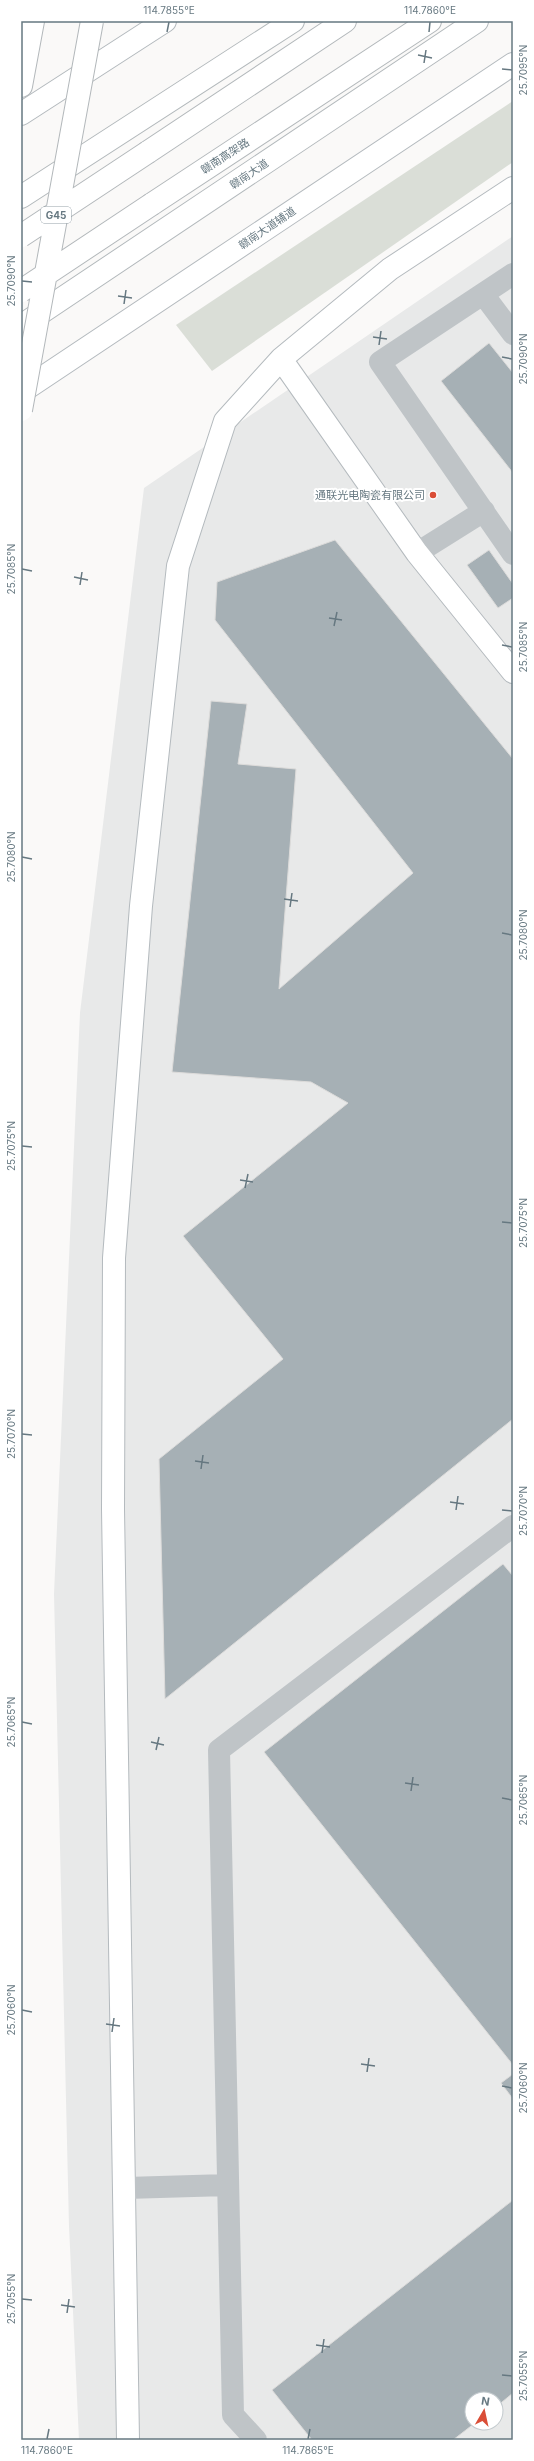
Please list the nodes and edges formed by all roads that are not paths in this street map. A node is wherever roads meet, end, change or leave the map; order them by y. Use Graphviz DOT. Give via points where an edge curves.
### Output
graph roads {
  1 [pos="33,21"];
  2 [pos="92,21"];
  3 [pos="165,21"];
  4 [pos="293,21"];
  5 [pos="345,21"];
  6 [pos="430,21"];
  7 [pos="477,21"];
  8 [pos="513,64"];
  9 [pos="21,86"];
  10 [pos="21,114"];
  11 [pos="513,188"];
  12 [pos="21,197"];
  13 [pos="21,236"];
  14 [pos="513,274"];
  15 [pos="21,291"];
  16 [pos="483,294"];
  17 [pos="21,326"];
  18 [pos="513,334"];
  19 [pos="281,359"];
  20 [pos="21,392"];
  21 [pos="21,410"];
  22 [pos="484,511"];
  23 [pos="418,553"];
  24 [pos="513,554"];
  25 [pos="513,672"];
  26 [pos="513,1526"];
  27 [pos="227,2185"];
  28 [pos="126,2188"];
  29 [pos="128,2440"];
  30 [pos="256,2440"];
  1 -- 9 [label="main road"];
  2 -- 21 [label="main road, G45, bridge"];
  3 -- 10 [label="main road"];
  4 -- 12 [label="main road"];
  5 -- 13 [label="main road, bridge"];
  6 -- 15 [label="main road, 赣南高架路, bridge"];
  7 -- 17 [label="main road, 赣南大道"];
  8 -- 20 [label="main road, 赣南大道辅道"];
  11 -- 19 [label="main road" via="390,269"];
  14 -- 16 [label="street"];
  16 -- 18 [label="street"];
  16 -- 22 [label="street" via="380,362"];
  19 -- 23 [label="main road"];
  19 -- 28 [label="main road" via="225,421 178,566 141,906 114,1266 113,1509"];
  22 -- 23 [label="street"];
  22 -- 24 [label="street"];
  23 -- 25 [label="main road"];
  26 -- 27 [label="street" via="219,1750"];
  27 -- 28 [label="street"];
  27 -- 30 [label="street" via="233,2416"];
  28 -- 29 [label="main road"];
}
